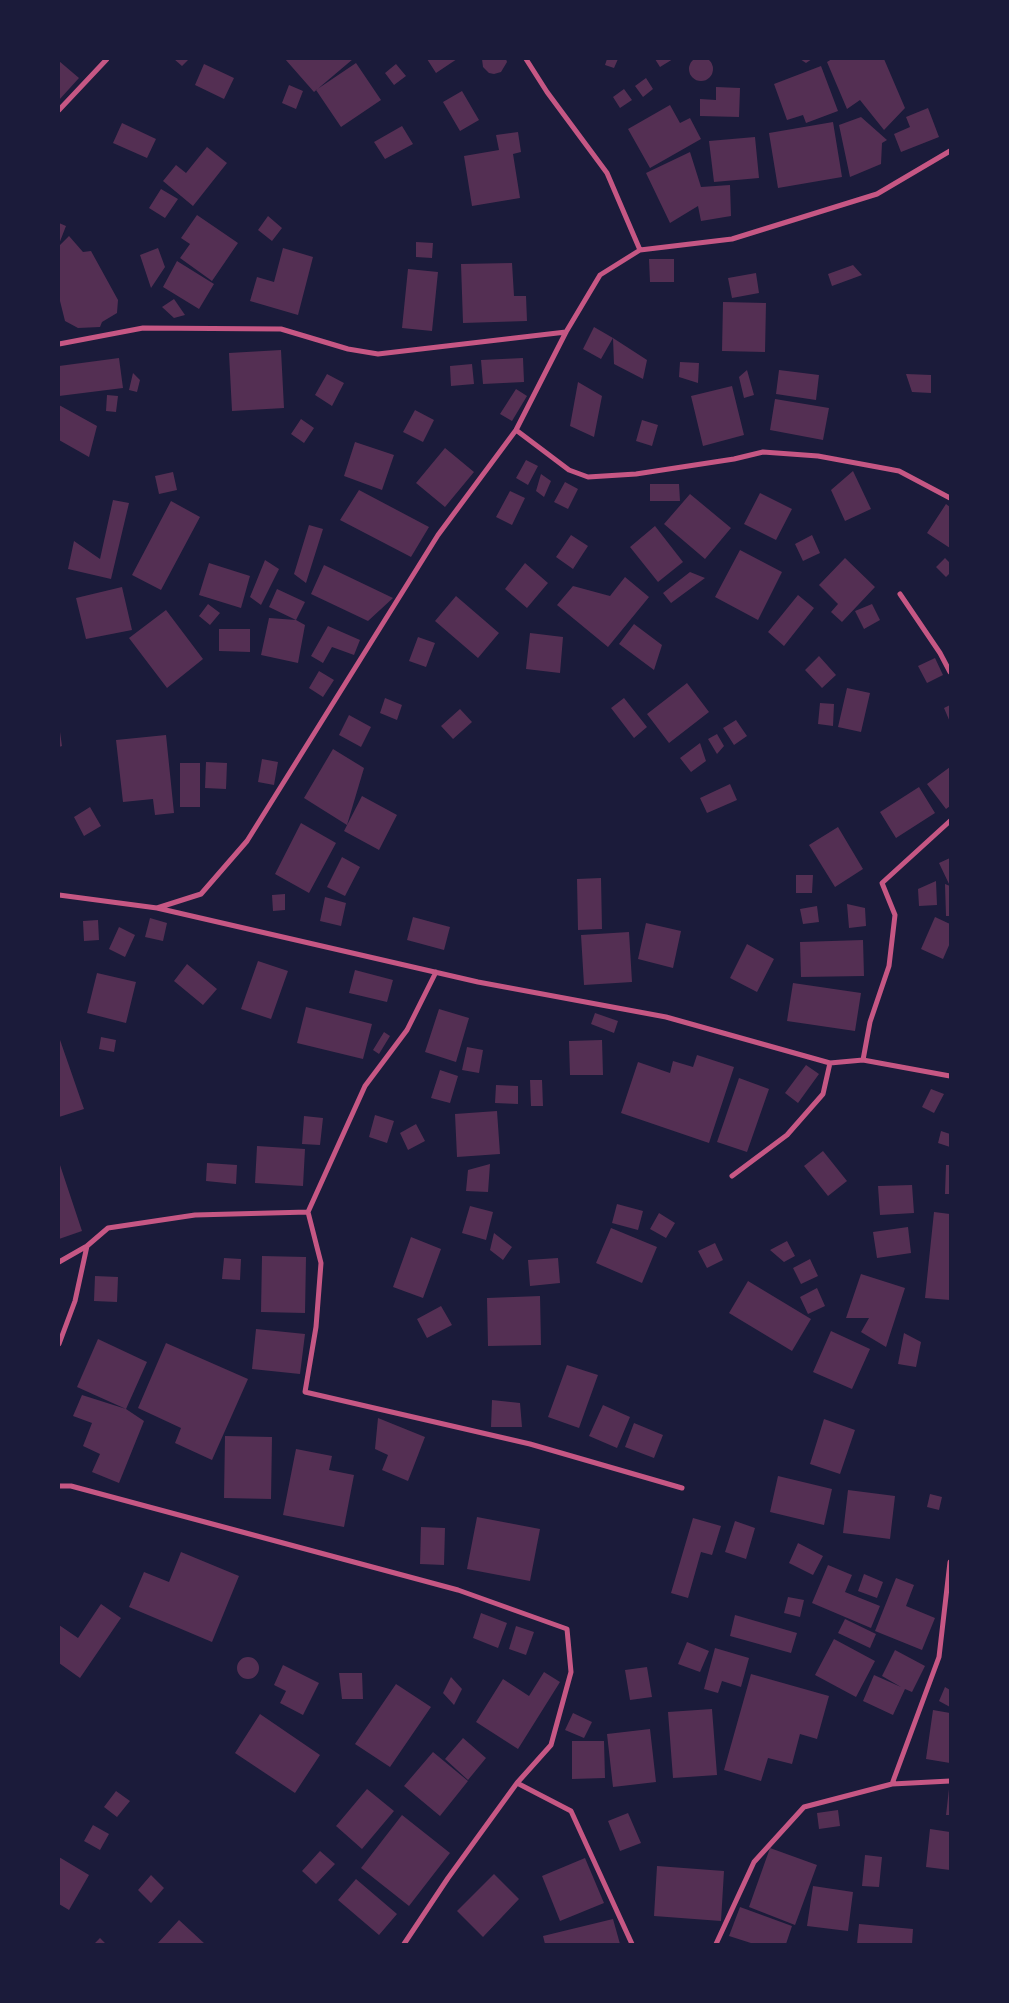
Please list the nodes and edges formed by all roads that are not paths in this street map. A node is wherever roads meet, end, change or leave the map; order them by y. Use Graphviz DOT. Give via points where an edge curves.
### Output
graph roads {
  1 [pos="107,59"];
  2 [pos="526,59"];
  3 [pos="59,110"];
  4 [pos="950,151"];
  5 [pos="640,250"];
  6 [pos="566,332"];
  7 [pos="59,344"];
  8 [pos="516,430"];
  9 [pos="950,498"];
  10 [pos="900,594"];
  11 [pos="950,672"];
  12 [pos="950,821"];
  13 [pos="59,896"];
  14 [pos="157,908"];
  15 [pos="436,972"];
  16 [pos="863,1060"];
  17 [pos="830,1063"];
  18 [pos="950,1076"];
  19 [pos="732,1176"];
  20 [pos="308,1212"];
  21 [pos="88,1246"];
  22 [pos="59,1262"];
  23 [pos="59,1344"];
  24 [pos="59,1486"];
  25 [pos="682,1488"];
  26 [pos="950,1562"];
  27 [pos="950,1781"];
  28 [pos="517,1782"];
  29 [pos="892,1784"];
  30 [pos="404,1944"];
  31 [pos="632,1944"];
  32 [pos="716,1944"];
  1 -- 3 [label="street"];
  2 -- 5 [label="street" via="606,173"];
  4 -- 5 [label="street" via="877,194 732,239"];
  5 -- 6 [label="street" via="600,275"];
  6 -- 7 [label="street" via="378,354 348,349 281,329 143,328"];
  6 -- 8 [label="street"];
  8 -- 9 [label="street" via="569,470 588,477 636,474 763,452 818,456 898,471"];
  8 -- 14 [label="street" via="438,535 247,841 201,894"];
  10 -- 11 [label="street"];
  12 -- 16 [label="street" via="882,883 895,915 889,966 870,1022"];
  13 -- 14 [label="street"];
  14 -- 15 [label="street"];
  15 -- 17 [label="street" via="666,1017"];
  15 -- 20 [label="street" via="406,1030 365,1086"];
  16 -- 17 [label="street"];
  16 -- 18 [label="street"];
  17 -- 19 [label="street" via="823,1094 817,1101 787,1135"];
  20 -- 21 [label="street" via="195,1215 108,1228"];
  20 -- 25 [label="street" via="321,1263 316,1327 305,1392 530,1444"];
  21 -- 22 [label="street"];
  21 -- 23 [label="street" via="75,1301"];
  24 -- 28 [label="street" via="71,1486 458,1590 567,1629 572,1672 551,1745"];
  26 -- 29 [label="street" via="939,1657"];
  27 -- 29 [label="street"];
  28 -- 30 [label="street"];
  28 -- 31 [label="street" via="571,1811"];
  29 -- 32 [label="street" via="804,1807 754,1862"];
}
